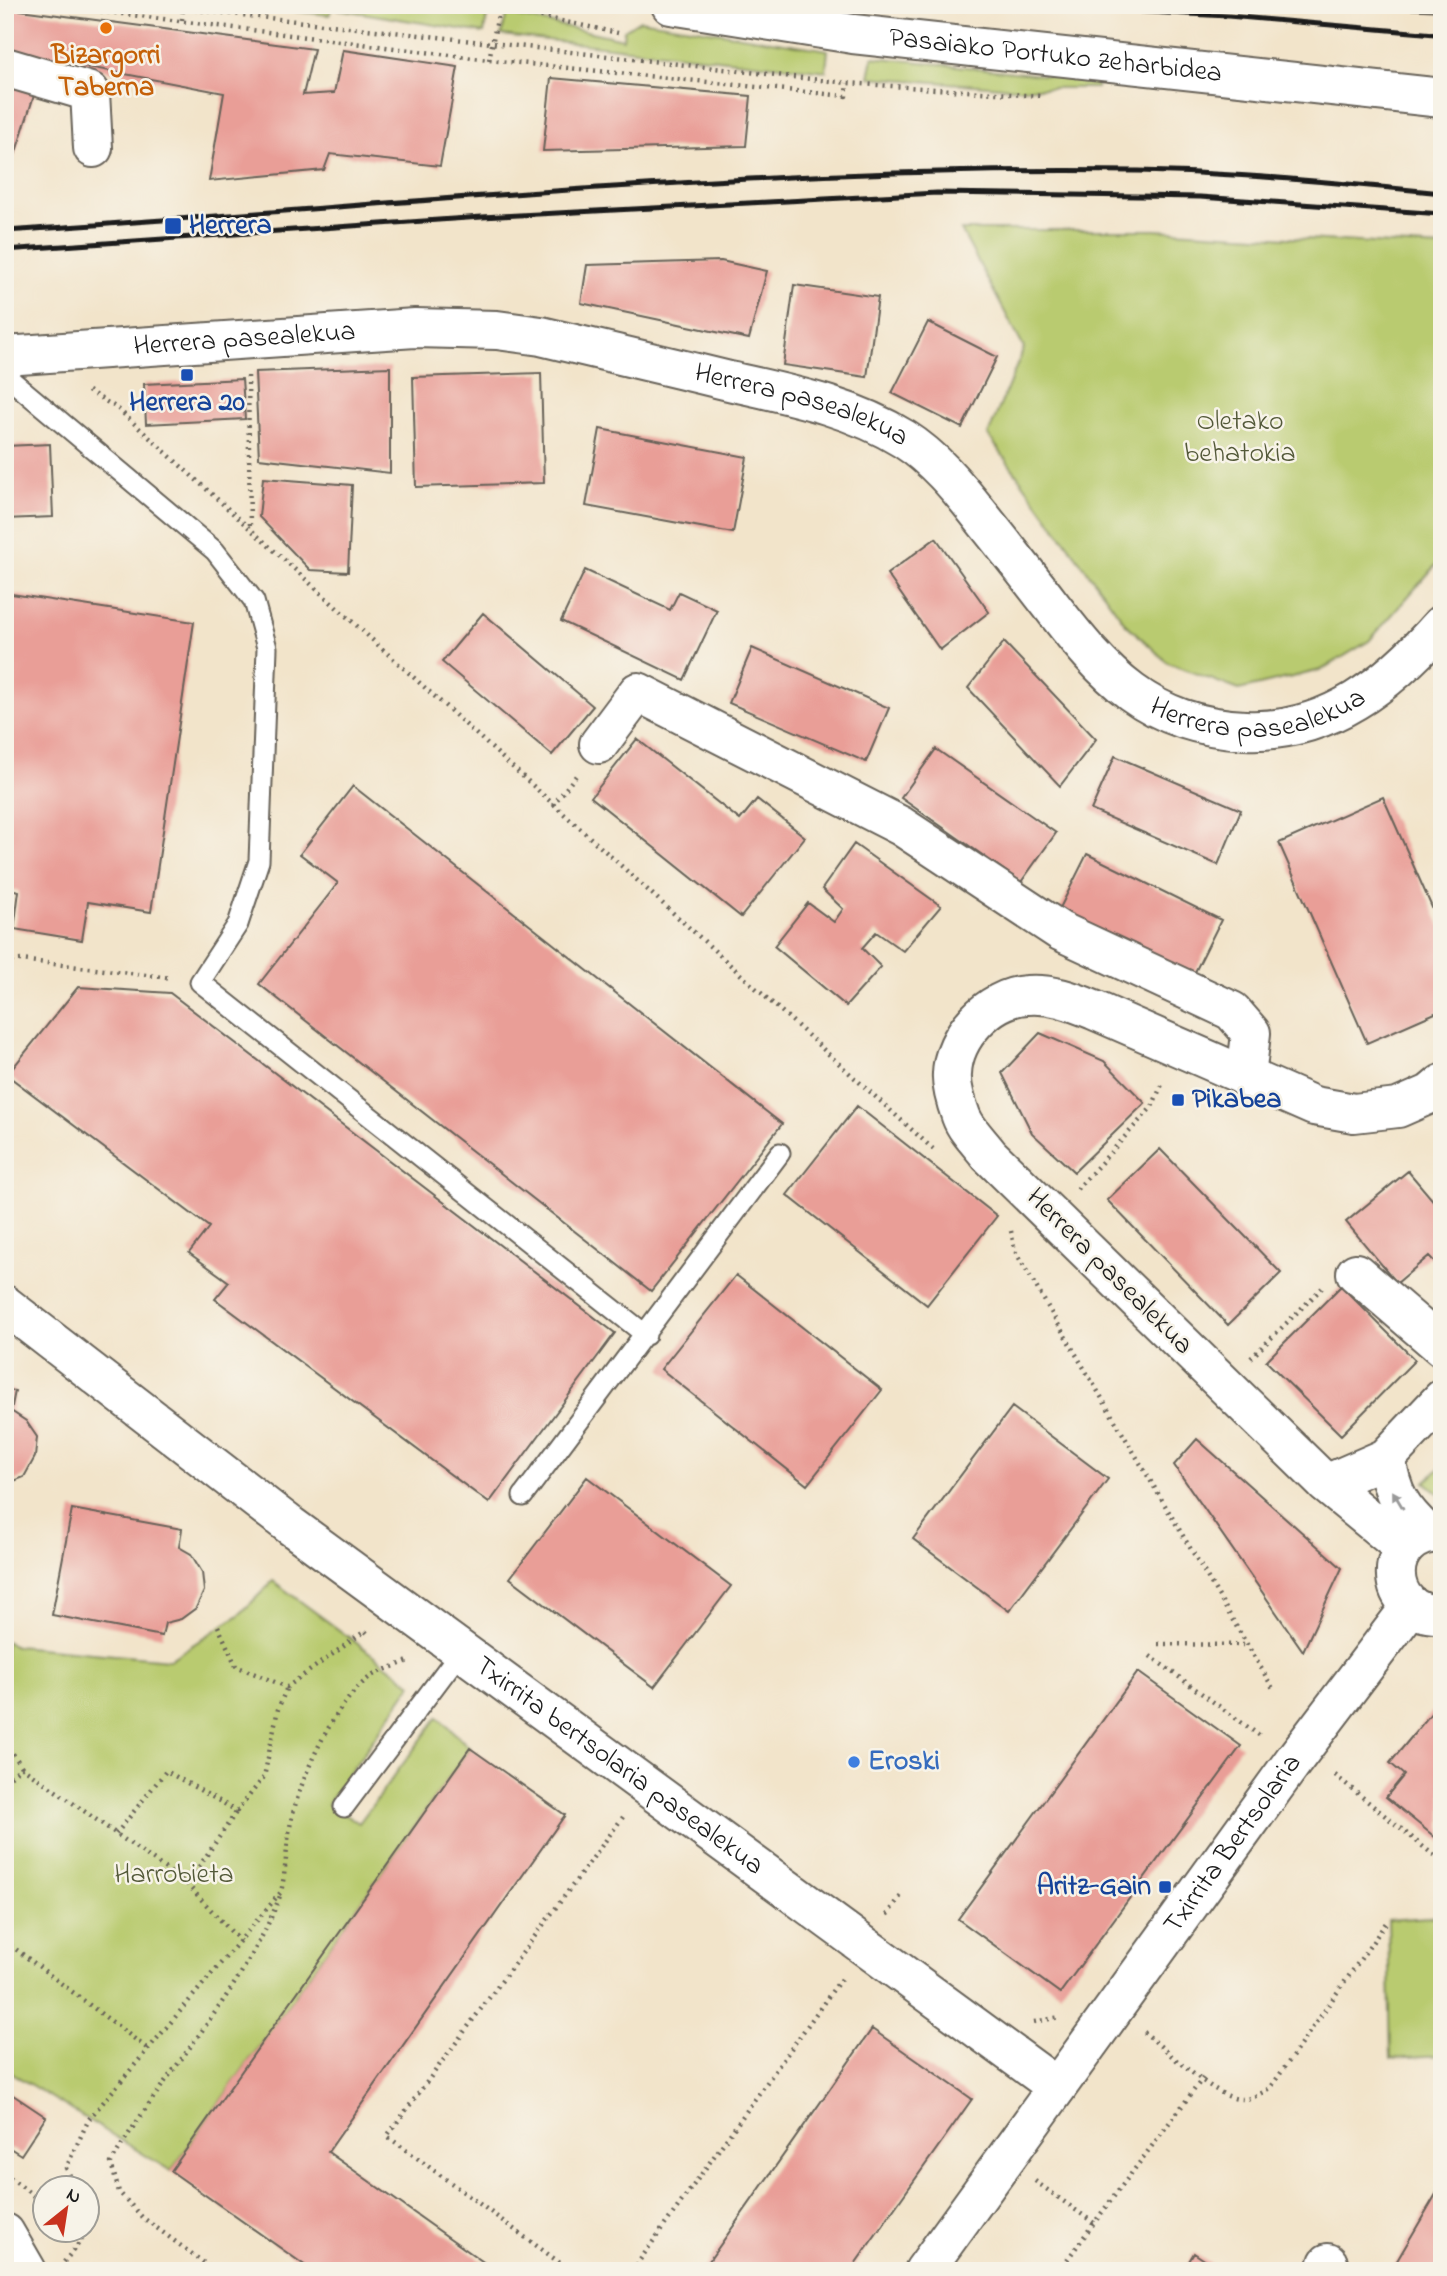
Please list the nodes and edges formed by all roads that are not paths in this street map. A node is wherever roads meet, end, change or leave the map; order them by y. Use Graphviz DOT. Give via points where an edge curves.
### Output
graph roads {
  1 [pos="671,5"];
  2 [pos="5,67"];
  3 [pos="1442,98"];
  4 [pos="93,148"];
  5 [pos="5,356"];
  6 [pos="5,375"];
  7 [pos="1442,624"];
  8 [pos="599,744"];
  9 [pos="1246,1078"];
  10 [pos="1442,1084"];
  11 [pos="780,1153"];
  12 [pos="1341,1278"];
  13 [pos="5,1305"];
  14 [pos="646,1335"];
  15 [pos="1442,1347"];
  16 [pos="1442,1399"];
  17 [pos="1386,1458"];
  18 [pos="1326,1484"];
  19 [pos="523,1496"];
  20 [pos="1424,1538"];
  21 [pos="1426,1610"];
  22 [pos="448,1641"];
  23 [pos="344,1807"];
  24 [pos="1057,2087"];
  25 [pos="5,2233"];
  26 [pos="27,2271"];
  27 [pos="924,2271"];
  1 -- 3 [label="street, Pasaiako Portuko zeharbidea" via="853,34"];
  2 -- 4 [label="street" via="90,92"];
  5 -- 7 [label="street, Herrera pasealekua" via="415,328 497,330 541,336 800,397 872,421 937,465 1116,683 1147,704 1224,729 1290,727 1325,717 1362,698 1399,670"];
  6 -- 14 [label="lane" via="215,551 254,601 267,648 259,861 238,924 200,982"];
  8 -- 9 [label="street" via="638,692 901,826 1060,931 1232,1011 1251,1033"];
  9 -- 10 [label="street, Herrera pasealekua" via="1314,1106 1354,1113 1398,1108"];
  9 -- 18 [label="street, Herrera pasealekua" via="1058,996 1027,995 1003,999 974,1022 955,1054 951,1077 962,1119 989,1155"];
  11 -- 14 [label="lane"];
  12 -- 15 [label="street"];
  13 -- 22 [label="street, Txirrita bertsolaria pasealekua"];
  14 -- 19 [label="lane"];
  16 -- 17 [label="street"];
  17 -- 18 [label="street"];
  20 -- 17 [label="street, one-way" via="1391,1488"];
  18 -- 20 [label="street, Herrera pasealekua"];
  20 -- 21 [label="street" via="1398,1559 1396,1584"];
  21 -- 24 [label="street, Txirrita Bertsolaria" via="1294,1760"];
  22 -- 23 [label="lane"];
  22 -- 24 [label="street, Txirrita bertsolaria pasealekua"];
  24 -- 27 [label="street"];
  25 -- 26 [label="street"];
}
